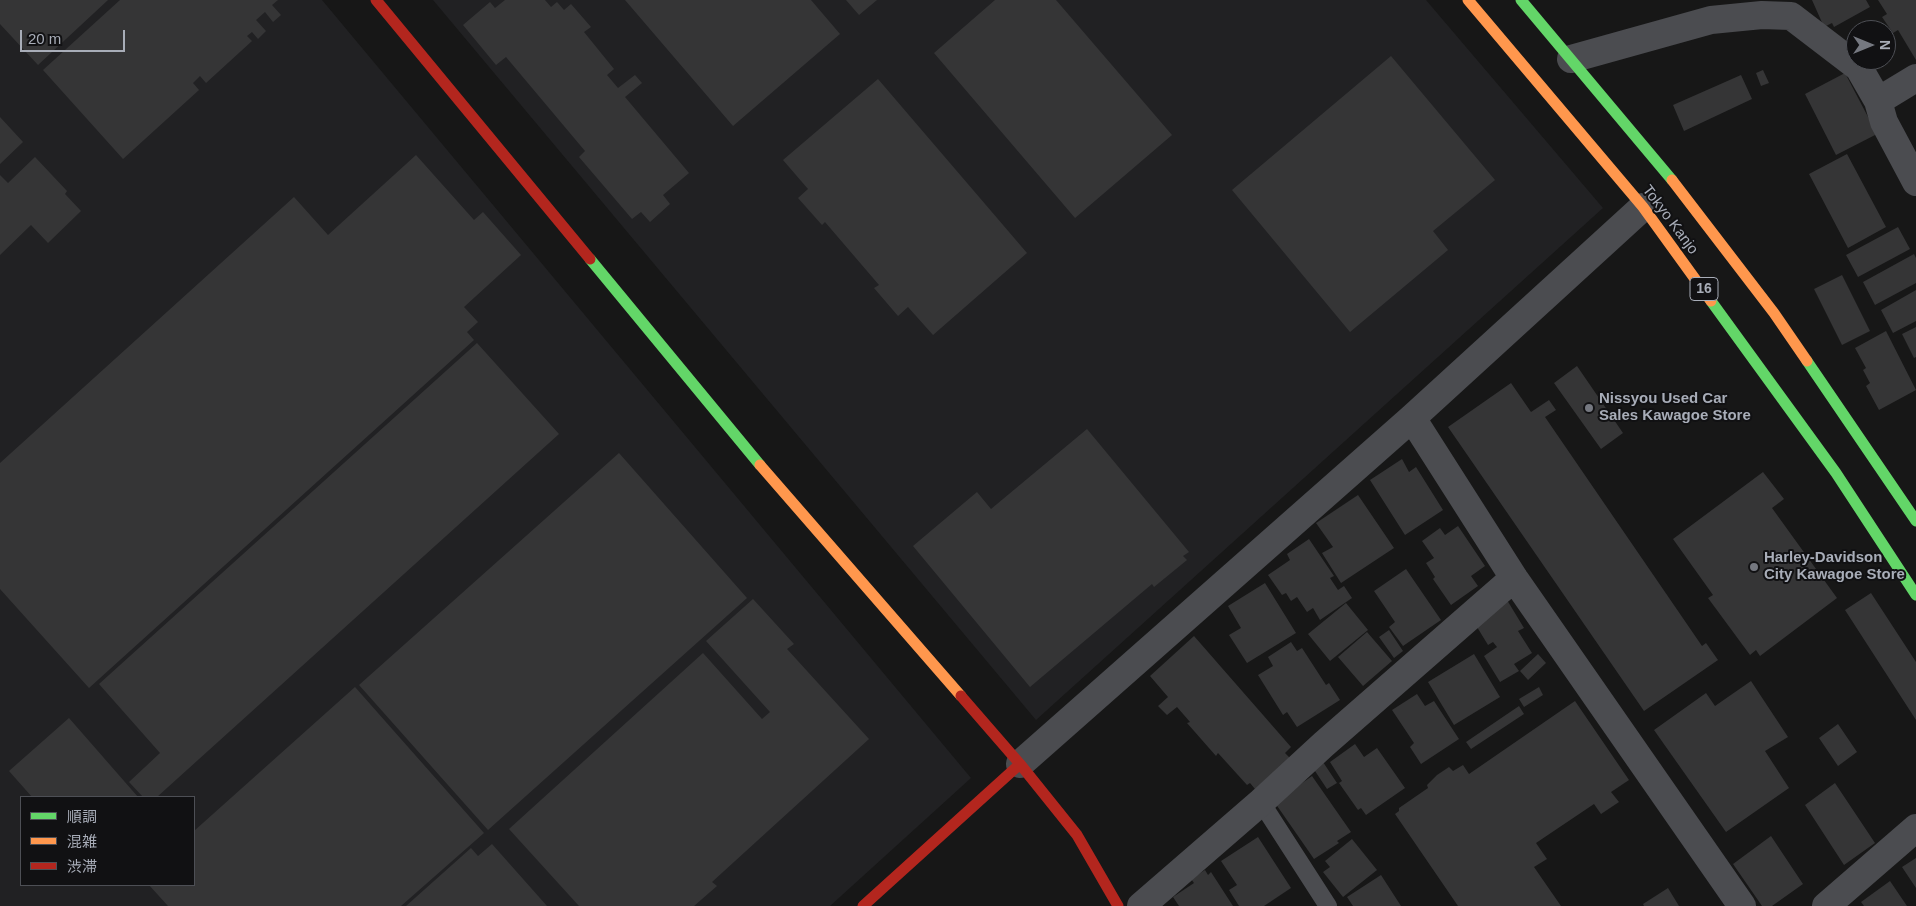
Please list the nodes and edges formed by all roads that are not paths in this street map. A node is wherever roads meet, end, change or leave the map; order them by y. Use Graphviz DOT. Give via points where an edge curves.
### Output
graph roads {
  1 [pos="376,0"];
  2 [pos="1468,0"];
  3 [pos="1522,0"];
  4 [pos="1788,8"];
  5 [pos="1571,59"];
  6 [pos="1916,78"];
  7 [pos="1878,101"];
  8 [pos="1916,182"];
  9 [pos="1643,207"];
  10 [pos="1412,418"];
  11 [pos="1916,521"];
  12 [pos="1514,578"];
  13 [pos="1916,595"];
  14 [pos="1020,764"];
  15 [pos="1261,802"];
  16 [pos="1916,828"];
  17 [pos="863,906"];
  18 [pos="1118,906"];
  19 [pos="1142,906"];
  20 [pos="1328,906"];
  21 [pos="1742,906"];
  22 [pos="1826,906"];
  1 -- 14 [label="main road" via="763,469"];
  2 -- 9 [label="main road, Tokyo Kanjo / 16"];
  3 -- 5 [label="main road, Tokyo Kanjo"];
  4 -- 5 [label="street" via="1762,15 1711,20"];
  4 -- 7 [label="street" via="1859,68"];
  5 -- 11 [label="main road, Tokyo Kanjo" via="1676,185 1774,313"];
  6 -- 7 [label="street"];
  7 -- 8 [label="street" via="1884,122"];
  9 -- 10 [label="street"];
  9 -- 13 [label="main road, Tokyo Kanjo / 16" via="1836,473"];
  10 -- 12 [label="street"];
  10 -- 14 [label="street"];
  12 -- 15 [label="street"];
  12 -- 21 [label="street"];
  14 -- 17 [label="main road"];
  14 -- 18 [label="main road" via="1076,835"];
  15 -- 19 [label="street"];
  15 -- 20 [label="lane"];
  16 -- 22 [label="street"];
}
